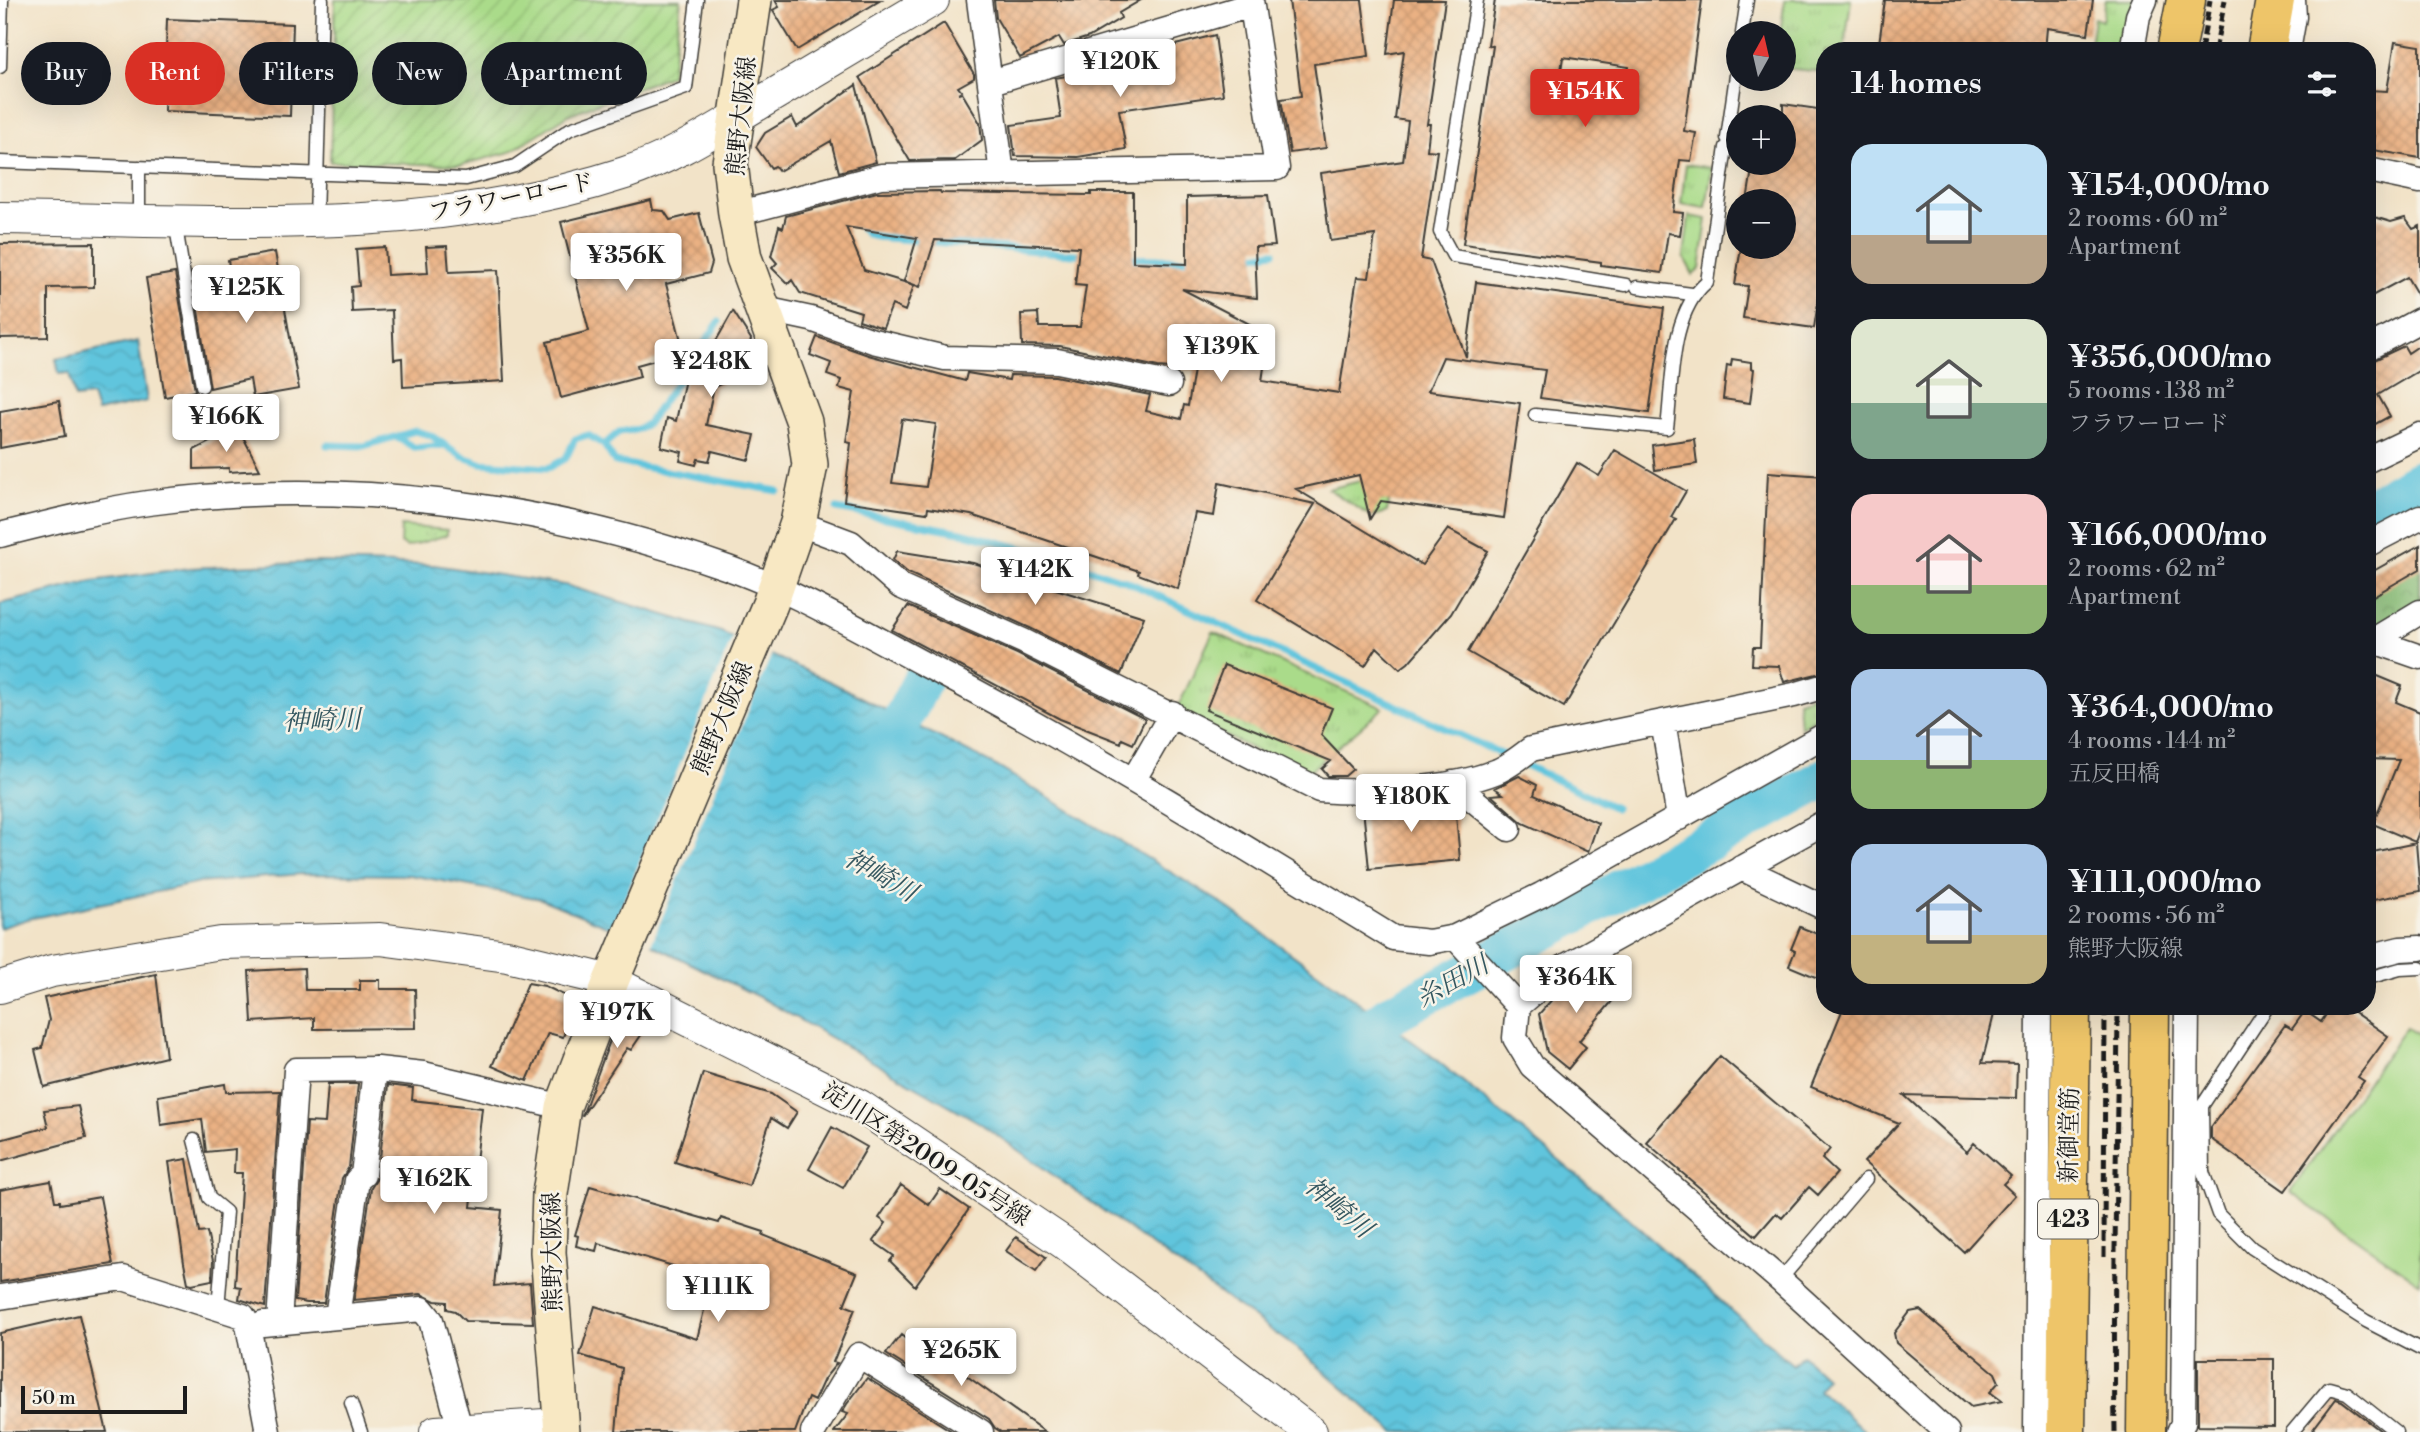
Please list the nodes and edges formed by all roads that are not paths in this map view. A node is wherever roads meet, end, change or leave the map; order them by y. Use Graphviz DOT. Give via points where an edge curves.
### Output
graph roads {
  1 [pos="2,0"];
  2 [pos="322,0"];
  3 [pos="697,0"];
  4 [pos="754,0"];
  5 [pos="933,0"];
  6 [pos="979,0"];
  7 [pos="1477,0"];
  8 [pos="1746,0"];
  9 [pos="2145,0"];
  10 [pos="2160,0"];
  11 [pos="2186,0"];
  12 [pos="2249,0"];
  13 [pos="2275,0"];
  14 [pos="2293,0"];
  15 [pos="1251,2"];
  16 [pos="1743,21"];
  17 [pos="2134,42"];
  18 [pos="2153,42"];
  19 [pos="2178,42"];
  20 [pos="2242,42"];
  21 [pos="2268,42"];
  22 [pos="2290,42"];
  23 [pos="0,66"];
  24 [pos="991,82"];
  25 [pos="1734,91"];
  26 [pos="740,115"];
  27 [pos="0,162"];
  28 [pos="139,167"];
  29 [pos="2376,172"];
  30 [pos="317,173"];
  31 [pos="1002,174"];
  32 [pos="2420,181"];
  33 [pos="736,214"];
  34 [pos="0,218"];
  35 [pos="139,219"];
  36 [pos="175,220"];
  37 [pos="316,222"];
  38 [pos="1692,294"];
  39 [pos="764,309"];
  40 [pos="2420,320"];
  41 [pos="2376,344"];
  42 [pos="1170,384"];
  43 [pos="202,386"];
  44 [pos="1535,415"];
  45 [pos="2420,435"];
  46 [pos="2376,456"];
  47 [pos="2420,517"];
  48 [pos="797,523"];
  49 [pos="0,535"];
  50 [pos="2376,540"];
  51 [pos="772,595"];
  52 [pos="2420,612"];
  53 [pos="2376,637"];
  54 [pos="2376,642"];
  55 [pos="2420,657"];
  56 [pos="1816,688"];
  57 [pos="1172,713"];
  58 [pos="1663,722"];
  59 [pos="1816,741"];
  60 [pos="1134,779"];
  61 [pos="1453,783"];
  62 [pos="1679,818"];
  63 [pos="1816,827"];
  64 [pos="1509,829"];
  65 [pos="1741,868"];
  66 [pos="1816,904"];
  67 [pos="1460,944"];
  68 [pos="2420,948"];
  69 [pos="2376,955"];
  70 [pos="2420,968"];
  71 [pos="614,975"];
  72 [pos="2376,976"];
  73 [pos="0,987"];
  74 [pos="1511,999"];
  75 [pos="2039,1015"];
  76 [pos="2071,1015"];
  77 [pos="2150,1015"];
  78 [pos="2187,1015"];
  79 [pos="2262,1015"];
  80 [pos="375,1069"];
  81 [pos="563,1107"];
  82 [pos="194,1140"];
  83 [pos="1866,1179"];
  84 [pos="1780,1280"];
  85 [pos="0,1297"];
  86 [pos="218,1308"];
  87 [pos="337,1317"];
  88 [pos="279,1322"];
  89 [pos="248,1325"];
  90 [pos="2420,1349"];
  91 [pos="351,1403"];
  92 [pos="563,1429"];
  93 [pos="971,1429"];
  94 [pos="448,1430"];
  95 [pos="268,1432"];
  96 [pos="361,1432"];
  97 [pos="813,1432"];
  98 [pos="1311,1432"];
  99 [pos="1947,1432"];
  100 [pos="2035,1432"];
  101 [pos="2066,1432"];
  102 [pos="2146,1432"];
  103 [pos="2179,1432"];
  104 [pos="2292,1432"];
  105 [pos="2396,1432"];
  1 -- 23 [label="lane"];
  2 -- 30 [label="lane"];
  3 -- 30 [label="lane" via="686,88 570,130 515,166 467,179"];
  4 -- 26 [label="main road, 熊野大阪線"];
  5 -- 26 [label="street, フラワーロード"];
  6 -- 24 [label="street"];
  7 -- 38 [label="lane" via="1440,232 1452,256"];
  8 -- 16 [label="lane"];
  9 -- 17 [label="street"];
  10 -- 18 [label="highway"];
  11 -- 19 [label="highway"];
  12 -- 20 [label="highway"];
  13 -- 21 [label="highway"];
  14 -- 22 [label="street"];
  15 -- 24 [label="street"];
  15 -- 31 [label="street" via="1277,168"];
  24 -- 31 [label="street"];
  25 -- 38 [label="lane" via="1707,282"];
  26 -- 33 [label="main road, 熊野大阪線" via="730,163"];
  26 -- 37 [label="street, フラワーロード" via="688,147 625,173 442,214"];
  27 -- 28 [label="lane"];
  28 -- 30 [label="lane"];
  28 -- 35 [label="lane"];
  29 -- 32 [label="street"];
  30 -- 37 [label="lane"];
  31 -- 33 [label="street" via="881,176"];
  33 -- 39 [label="main road, 熊野大阪線" via="744,258"];
  34 -- 35 [label="street, フラワーロード"];
  35 -- 36 [label="street, フラワーロード"];
  36 -- 37 [label="street, フラワーロード"];
  36 -- 43 [label="lane"];
  38 -- 44 [label="lane" via="1679,330 1667,428"];
  39 -- 42 [label="street" via="945,358 1057,361"];
  39 -- 48 [label="main road, 熊野大阪線" via="804,422 810,465"];
  40 -- 41 [label="street"];
  45 -- 46 [label="street"];
  47 -- 50 [label="street"];
  48 -- 51 [label="main road, 熊野大阪線"];
  48 -- 57 [label="street" via="851,543 900,586"];
  49 -- 51 [label="street" via="146,503 281,494 379,495 473,505 598,530 727,568"];
  51 -- 60 [label="street" via="982,694"];
  51 -- 71 [label="main road, 熊野大阪線"];
  52 -- 53 [label="street"];
  54 -- 55 [label="street"];
  56 -- 58 [label="street"];
  57 -- 60 [label="street"];
  57 -- 61 [label="street" via="1319,790 1351,792"];
  58 -- 61 [label="street" via="1531,749 1496,772"];
  58 -- 62 [label="street"];
  59 -- 62 [label="street"];
  60 -- 67 [label="street" via="1393,938"];
  61 -- 64 [label="street"];
  62 -- 67 [label="street"];
  63 -- 65 [label="street"];
  65 -- 66 [label="street"];
  65 -- 74 [label="street"];
  67 -- 74 [label="street"];
  68 -- 69 [label="street"];
  70 -- 72 [label="lane"];
  71 -- 73 [label="street, 淀川区第2009-05号線" via="380,939 221,943 52,971"];
  71 -- 81 [label="main road, 熊野大阪線"];
  71 -- 98 [label="street, 淀川区第2009-05号線" via="860,1106 1064,1243"];
  74 -- 84 [label="street" via="1515,1038 1532,1066"];
  75 -- 100 [label="street"];
  76 -- 101 [label="highway, 新御堂筋 / 423"];
  77 -- 102 [label="highway"];
  78 -- 103 [label="street" via="2183,1423"];
  79 -- 90 [label="lane" via="2202,1106 2203,1172 2218,1214 2252,1248 2366,1321"];
  80 -- 81 [label="street" via="423,1074"];
  80 -- 87 [label="street" via="363,1175 357,1181"];
  80 -- 88 [label="street" via="296,1070"];
  81 -- 92 [label="main road, 熊野大阪線" via="550,1194 548,1252"];
  82 -- 86 [label="lane" via="209,1198 226,1212"];
  83 -- 84 [label="lane"];
  84 -- 99 [label="street"];
  85 -- 86 [label="street" via="123,1278"];
  86 -- 89 [label="street" via="243,1316"];
  87 -- 88 [label="street"];
  87 -- 94 [label="street" via="422,1309 431,1320"];
  88 -- 89 [label="street"];
  89 -- 95 [label="street"];
  91 -- 96 [label="lane"];
  92 -- 94 [label="street"];
  93 -- 97 [label="street" via="859,1355"];
  104 -- 105 [label="lane" via="2329,1388 2347,1392"];
}
